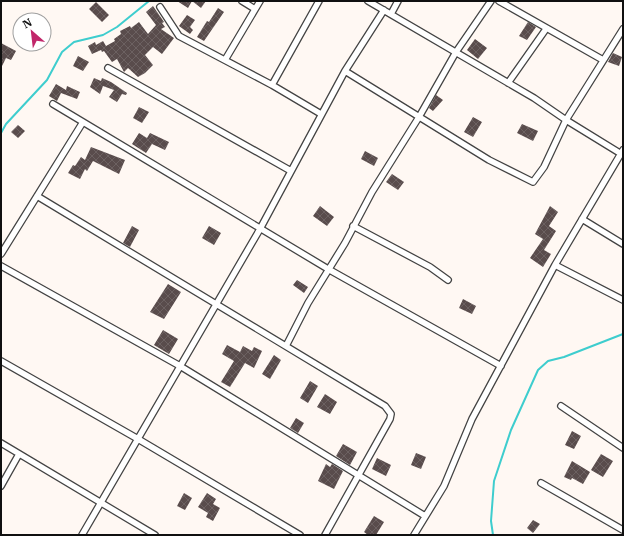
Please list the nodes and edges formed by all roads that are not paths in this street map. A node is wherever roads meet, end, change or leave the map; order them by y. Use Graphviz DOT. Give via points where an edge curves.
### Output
graph roads {
  1 [pos="242,1"];
  2 [pos="260,1"];
  3 [pos="319,1"];
  4 [pos="368,1"];
  5 [pos="398,1"];
  6 [pos="491,1"];
  7 [pos="499,1"];
  8 [pos="160,7"];
  9 [pos="255,9"];
  10 [pos="384,10"];
  11 [pos="391,14"];
  12 [pos="546,28"];
  13 [pos="623,29"];
  14 [pos="456,52"];
  15 [pos="225,60"];
  16 [pos="603,60"];
  17 [pos="108,68"];
  18 [pos="344,71"];
  19 [pos="508,83"];
  20 [pos="272,85"];
  21 [pos="53,104"];
  22 [pos="321,114"];
  23 [pos="419,117"];
  24 [pos="566,120"];
  25 [pos="83,122"];
  26 [pos="622,153"];
  27 [pos="291,171"];
  28 [pos="37,196"];
  29 [pos="582,219"];
  30 [pos="353,226"];
  31 [pos="260,229"];
  32 [pos="623,244"];
  33 [pos="1,254"];
  34 [pos="555,265"];
  35 [pos="1,266"];
  36 [pos="328,269"];
  37 [pos="448,280"];
  38 [pos="623,300"];
  39 [pos="216,304"];
  40 [pos="286,346"];
  41 [pos="1,361"];
  42 [pos="180,366"];
  43 [pos="501,366"];
  44 [pos="561,406"];
  45 [pos="138,439"];
  46 [pos="1,443"];
  47 [pos="623,448"];
  48 [pos="19,454"];
  49 [pos="359,476"];
  50 [pos="541,483"];
  51 [pos="1,486"];
  52 [pos="100,503"];
  53 [pos="425,516"];
  54 [pos="623,530"];
  55 [pos="82,535"];
  56 [pos="155,535"];
  57 [pos="300,535"];
  58 [pos="325,535"];
  59 [pos="414,535"];
  1 -- 9 [label="street"];
  2 -- 9 [label="street"];
  3 -- 20 [label="street"];
  4 -- 10 [label="street"];
  5 -- 11 [label="street"];
  6 -- 14 [label="street"];
  7 -- 12 [label="street"];
  8 -- 15 [label="street" via="179,36"];
  9 -- 15 [label="street"];
  10 -- 11 [label="street"];
  10 -- 18 [label="street"];
  11 -- 14 [label="street"];
  12 -- 16 [label="street"];
  12 -- 19 [label="street"];
  13 -- 16 [label="street"];
  14 -- 19 [label="street"];
  14 -- 23 [label="street"];
  15 -- 20 [label="street"];
  16 -- 24 [label="street"];
  17 -- 27 [label="street"];
  18 -- 22 [label="street"];
  18 -- 23 [label="street"];
  19 -- 24 [label="street"];
  20 -- 22 [label="street"];
  21 -- 25 [label="street"];
  22 -- 27 [label="street"];
  23 -- 24 [label="street" via="489,160 533,182 544,167"];
  23 -- 30 [label="street"];
  24 -- 26 [label="street"];
  25 -- 28 [label="street"];
  25 -- 31 [label="street"];
  26 -- 29 [label="street"];
  27 -- 31 [label="street"];
  28 -- 33 [label="street"];
  28 -- 39 [label="street"];
  29 -- 32 [label="street"];
  29 -- 34 [label="street"];
  30 -- 36 [label="street"];
  30 -- 37 [label="street" via="430,267"];
  31 -- 36 [label="street"];
  31 -- 39 [label="street"];
  34 -- 38 [label="street"];
  34 -- 43 [label="street"];
  35 -- 42 [label="street"];
  36 -- 40 [label="street"];
  36 -- 43 [label="street"];
  39 -- 40 [label="street"];
  39 -- 42 [label="street"];
  40 -- 49 [label="street" via="385,406 389,411 390,419"];
  41 -- 45 [label="street"];
  42 -- 45 [label="street"];
  42 -- 49 [label="street"];
  43 -- 53 [label="street" via="472,418 444,486"];
  44 -- 47 [label="street"];
  45 -- 52 [label="street"];
  45 -- 57 [label="street"];
  46 -- 48 [label="street"];
  48 -- 51 [label="street"];
  48 -- 52 [label="street"];
  49 -- 53 [label="street"];
  49 -- 58 [label="street"];
  50 -- 54 [label="street"];
  52 -- 55 [label="street"];
  52 -- 56 [label="street"];
  53 -- 59 [label="street"];
}
